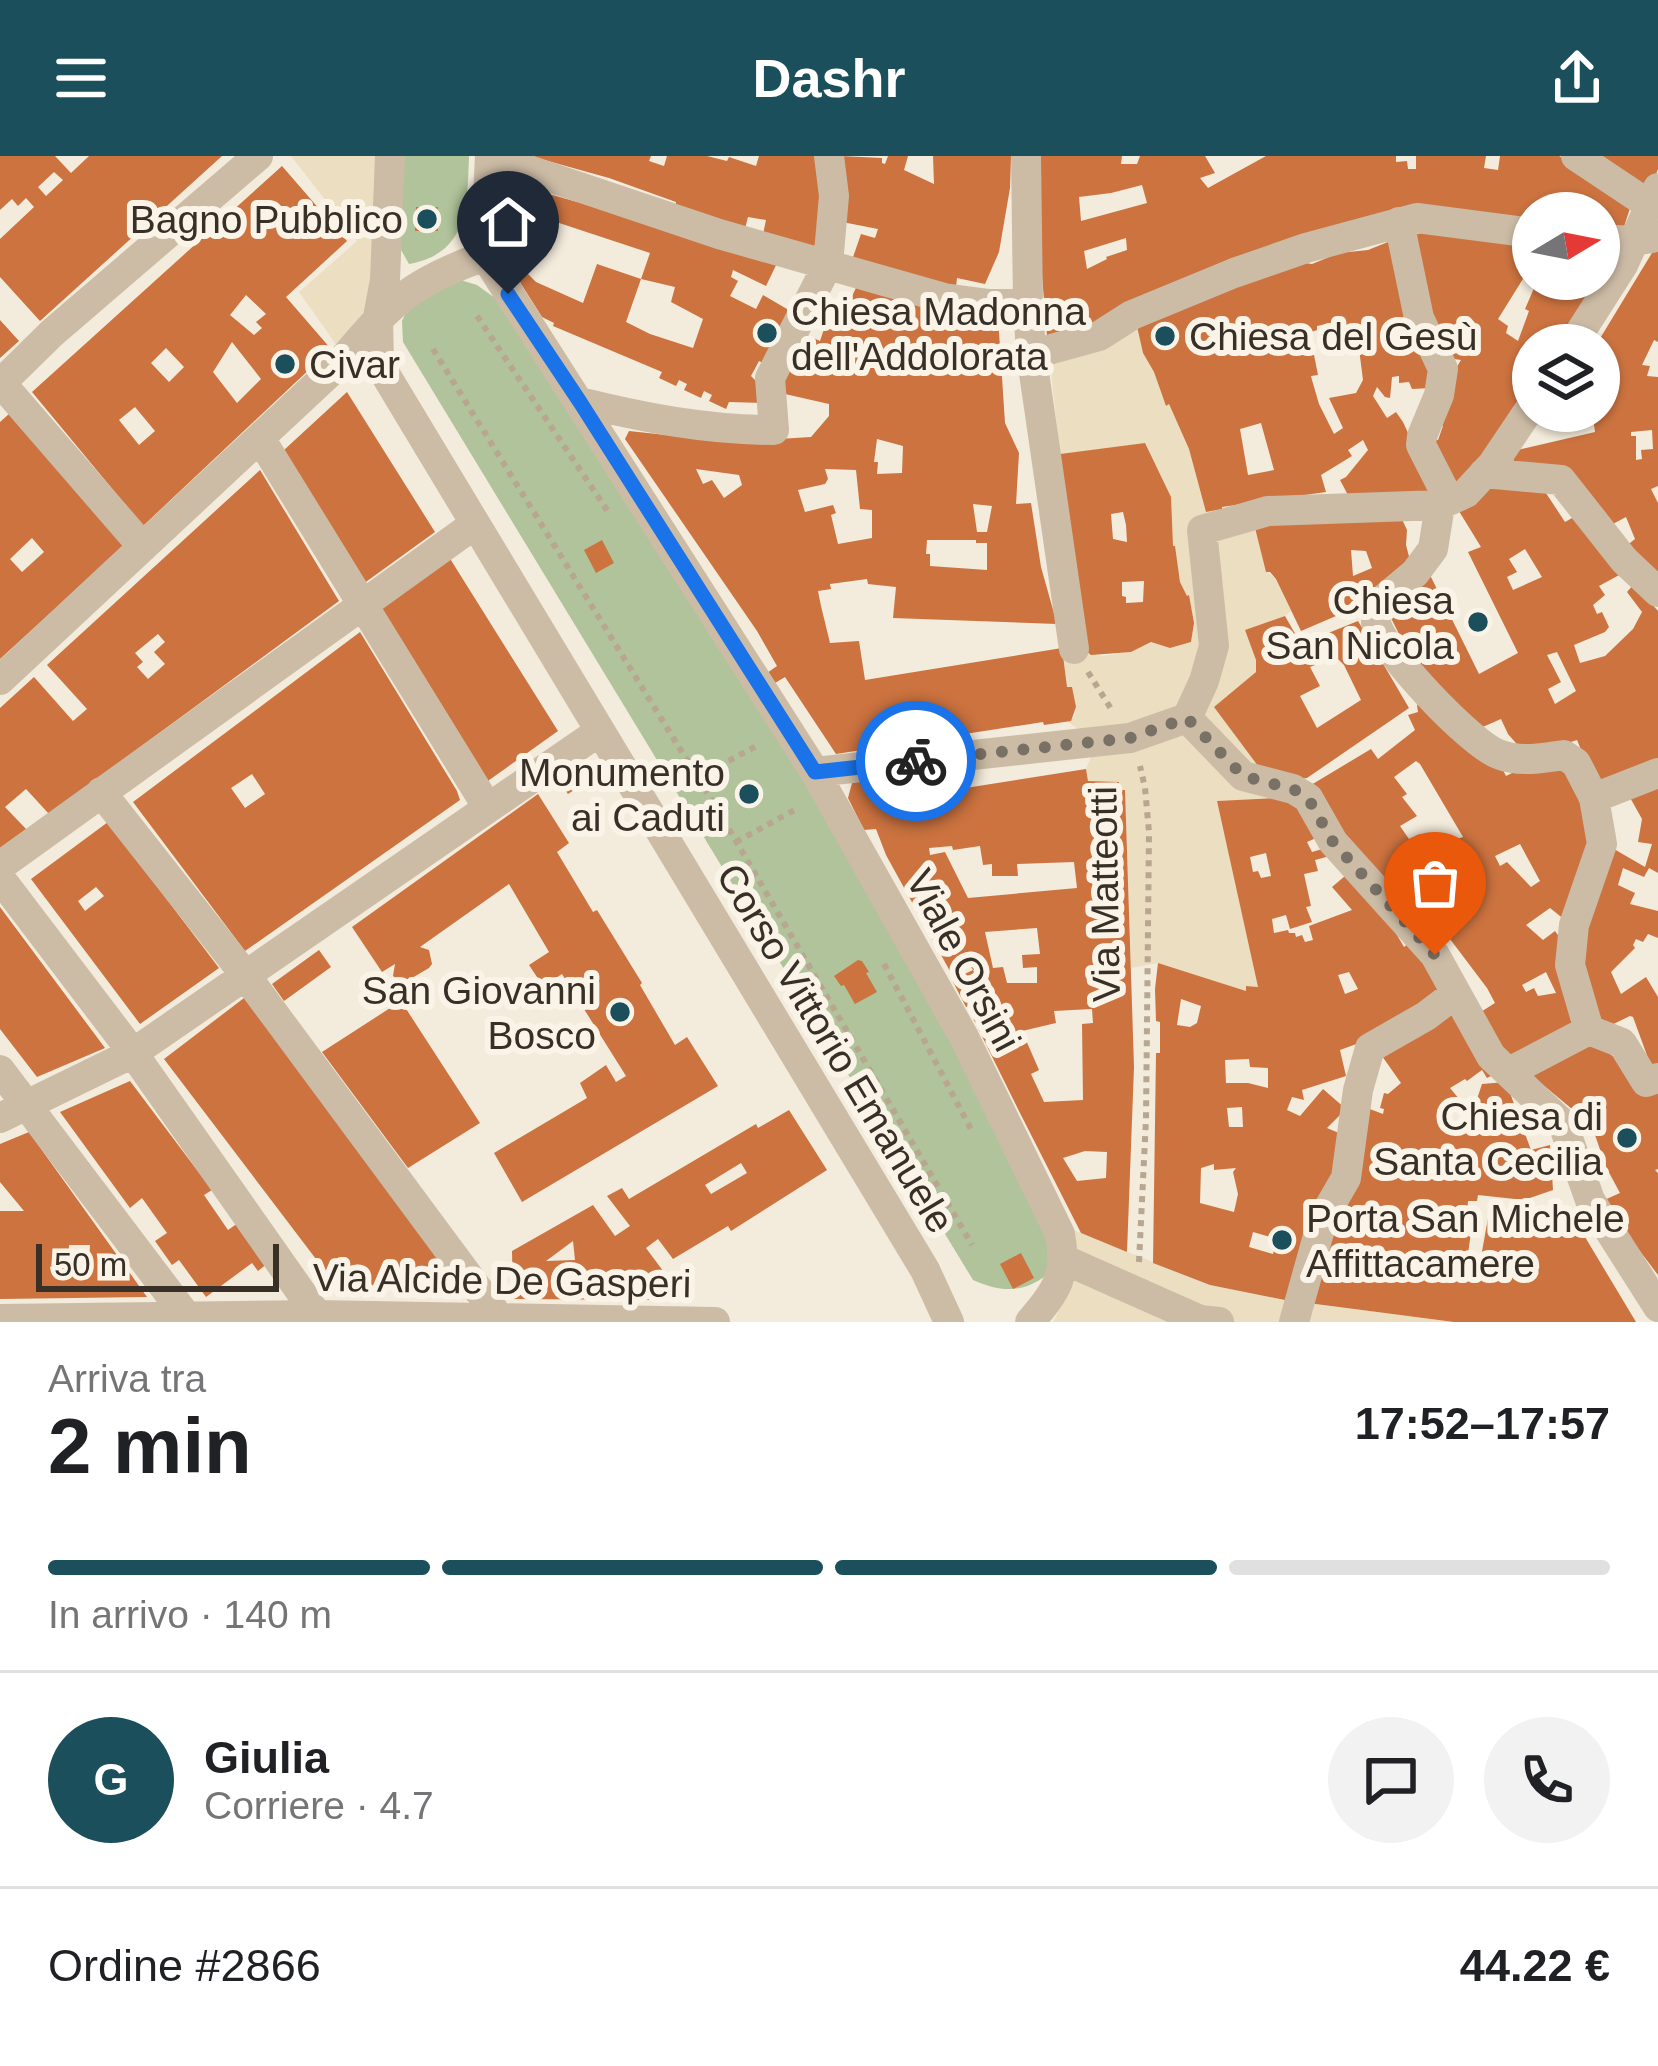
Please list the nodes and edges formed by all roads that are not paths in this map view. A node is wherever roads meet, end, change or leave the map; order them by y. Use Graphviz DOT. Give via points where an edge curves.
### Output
graph roads {
  1 [pos="257,156"];
  2 [pos="390,156"];
  3 [pos="490,156"];
  4 [pos="829,156"];
  5 [pos="1026,156"];
  6 [pos="1576,156"];
  7 [pos="1655,197"];
  8 [pos="1399,222"];
  9 [pos="1512,230"];
  10 [pos="1646,239"];
  11 [pos="485,256"];
  12 [pos="829,264"];
  13 [pos="1028,304"];
  14 [pos="378,317"];
  15 [pos="1586,324"];
  16 [pos="1031,352"];
  17 [pos="0,383"];
  18 [pos="580,402"];
  19 [pos="1513,432"];
  20 [pos="260,438"];
  21 [pos="1484,473"];
  22 [pos="1444,503"];
  23 [pos="475,524"];
  24 [pos="143,547"];
  25 [pos="1658,592"];
  26 [pos="363,604"];
  27 [pos="1074,649"];
  28 [pos="0,680"];
  29 [pos="1187,718"];
  30 [pos="600,731"];
  31 [pos="815,772"];
  32 [pos="1658,773"];
  33 [pos="100,792"];
  34 [pos="1594,798"];
  35 [pos="488,808"];
  36 [pos="0,866"];
  37 [pos="0,878"];
  38 [pos="246,976"];
  39 [pos="1455,994"];
  40 [pos="1588,1030"];
  41 [pos="134,1053"];
  42 [pos="0,1070"];
  43 [pos="1509,1072"];
  44 [pos="1658,1078"];
  45 [pos="14,1111"];
  46 [pos="1065,1260"];
  47 [pos="1658,1307"];
  48 [pos="187,1317"];
  49 [pos="317,1318"];
  50 [pos="0,1319"];
  51 [pos="500,1319"];
  52 [pos="654,1321"];
  53 [pos="716,1322"];
  54 [pos="949,1322"];
  55 [pos="1030,1322"];
  56 [pos="1219,1322"];
  57 [pos="1294,1322"];
  1 -- 17 [label="street"];
  2 -- 14 [label="street, Corso Vittorio Emanuele"];
  3 -- 11 [label="street"];
  3 -- 12 [label="street"];
  4 -- 12 [label="street"];
  5 -- 13 [label="street"];
  6 -- 7 [label="street"];
  7 -- 10 [label="street"];
  8 -- 9 [label="street" via="1438,218"];
  8 -- 16 [label="street" via="1234,273 1100,336"];
  8 -- 22 [label="street" via="1420,318 1443,369 1421,445"];
  10 -- 15 [label="street"];
  11 -- 14 [label="street" via="413,287"];
  11 -- 18 [label="street, Viale Orsini"];
  12 -- 13 [label="street" via="944,298"];
  12 -- 18 [label="street" via="770,378 774,430 695,426"];
  13 -- 16 [label="street"];
  14 -- 20 [label="street"];
  14 -- 23 [label="street, Corso Vittorio Emanuele" via="380,364"];
  16 -- 27 [label="street"];
  17 -- 24 [label="street"];
  18 -- 31 [label="street, Viale Orsini"];
  19 -- 21 [label="street"];
  20 -- 24 [label="street"];
  20 -- 26 [label="street"];
  21 -- 22 [label="street"];
  21 -- 25 [label="street" via="1561,481"];
  22 -- 29 [label="street" via="1268,511 1202,530 1214,646"];
  22 -- 34 [label="street" via="1433,549 1378,604 1376,622 1404,669 1481,746 1522,761 1564,754"];
  23 -- 26 [label="street"];
  23 -- 30 [label="street, Corso Vittorio Emanuele"];
  24 -- 28 [label="street"];
  26 -- 33 [label="street"];
  26 -- 35 [label="street"];
  29 -- 31 [label="street" via="1130,738"];
  29 -- 39 [label="street" via="1243,776 1308,798 1333,842 1435,955"];
  30 -- 35 [label="street"];
  30 -- 54 [label="street, Corso Vittorio Emanuele"];
  31 -- 46 [label="street, Viale Orsini" via="964,1037 1059,1232"];
  32 -- 34 [label="street"];
  33 -- 36 [label="street"];
  33 -- 38 [label="street"];
  34 -- 40 [label="street" via="1602,844 1574,925 1570,965"];
  35 -- 38 [label="street"];
  37 -- 41 [label="street"];
  38 -- 41 [label="street"];
  38 -- 51 [label="street"];
  39 -- 43 [label="street"];
  39 -- 57 [label="street" via="1370,1048 1346,1178 1323,1218"];
  40 -- 43 [label="street"];
  40 -- 44 [label="street" via="1622,1043 1646,1082"];
  41 -- 45 [label="street"];
  41 -- 49 [label="street"];
  42 -- 45 [label="street"];
  43 -- 47 [label="street" via="1563,1124 1590,1200"];
  45 -- 48 [label="street"];
  46 -- 55 [label="street" via="1055,1292"];
  46 -- 56 [label="street"];
  48 -- 49 [label="street, Via Alcide De Gasperi"];
  48 -- 50 [label="street, Via Alcide De Gasperi"];
  49 -- 51 [label="street, Via Alcide De Gasperi"];
  51 -- 52 [label="street, Via Alcide De Gasperi"];
  52 -- 53 [label="street, Via Alcide De Gasperi"];
}
